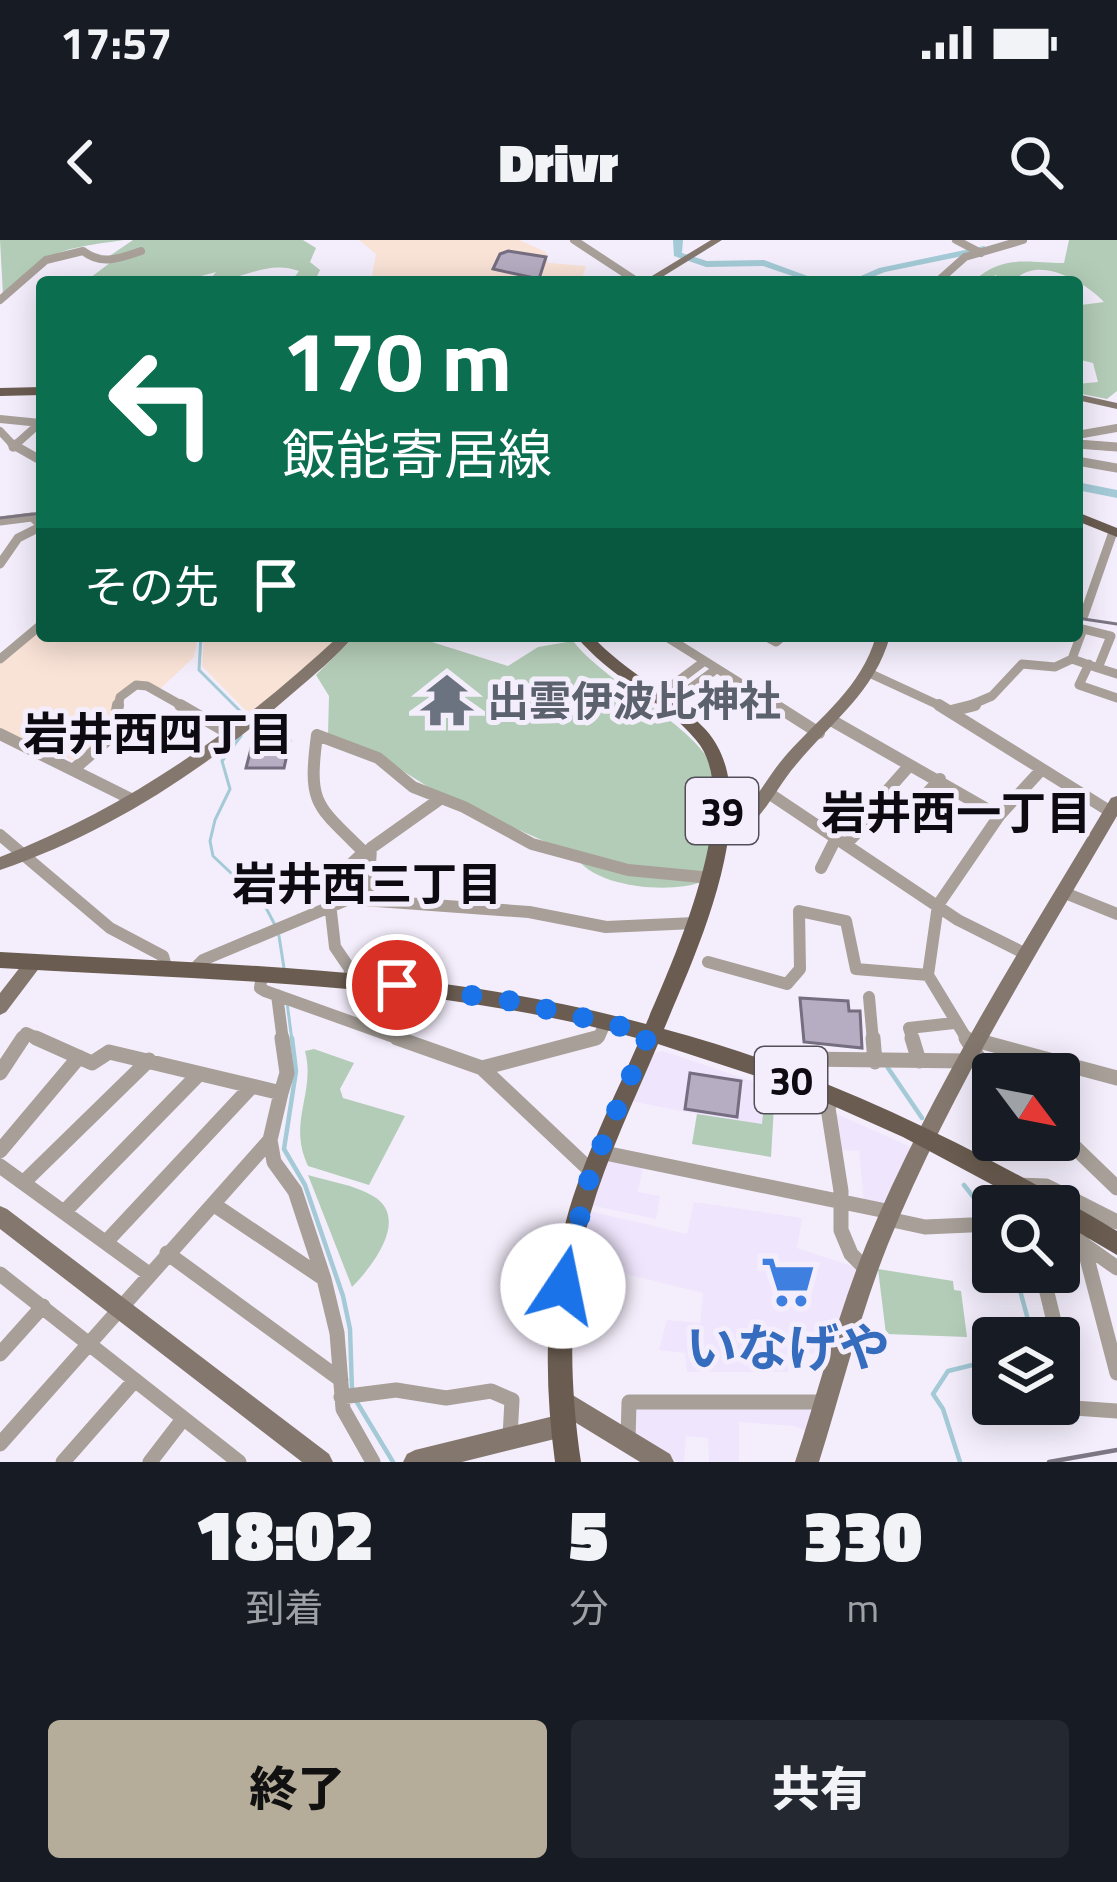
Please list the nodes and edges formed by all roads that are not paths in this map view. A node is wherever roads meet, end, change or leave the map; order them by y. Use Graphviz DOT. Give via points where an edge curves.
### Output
graph roads {
  1 [pos="574,240"];
  2 [pos="717,240"];
  3 [pos="956,240"];
  4 [pos="1023,240"];
  5 [pos="141,251"];
  6 [pos="978,251"];
  7 [pos="632,276"];
  8 [pos="653,276"];
  9 [pos="944,276"];
  10 [pos="0,301"];
  11 [pos="36,391"];
  12 [pos="0,392"];
  13 [pos="1083,400"];
  14 [pos="1117,406"];
  15 [pos="0,418"];
  16 [pos="36,422"];
  17 [pos="36,427"];
  18 [pos="1117,428"];
  19 [pos="0,431"];
  20 [pos="1083,433"];
  21 [pos="1083,446"];
  22 [pos="1100,446"];
  23 [pos="14,447"];
  24 [pos="1117,447"];
  25 [pos="36,458"];
  26 [pos="1111,468"];
  27 [pos="1083,519"];
  28 [pos="0,521"];
  29 [pos="36,521"];
  30 [pos="36,529"];
  31 [pos="1115,533"];
  32 [pos="0,564"];
  33 [pos="1084,615"];
  34 [pos="36,629"];
  35 [pos="1083,629"];
  36 [pos="340,642"];
  37 [pos="589,642"];
  38 [pos="679,642"];
  39 [pos="880,642"];
  40 [pos="1078,642"];
  41 [pos="0,658"];
  42 [pos="1072,658"];
  43 [pos="702,663"];
  44 [pos="1094,666"];
  45 [pos="715,670"];
  46 [pos="867,672"];
  47 [pos="1117,674"];
  48 [pos="1117,698"];
  49 [pos="660,703"];
  50 [pos="951,711"];
  51 [pos="825,726"];
  52 [pos="239,730"];
  53 [pos="0,734"];
  54 [pos="908,766"];
  55 [pos="1042,769"];
  56 [pos="74,770"];
  57 [pos="940,779"];
  58 [pos="724,787"];
  59 [pos="763,797"];
  60 [pos="440,799"];
  61 [pos="133,800"];
  62 [pos="885,804"];
  63 [pos="1114,807"];
  64 [pos="999,816"];
  65 [pos="0,835"];
  66 [pos="720,836"];
  67 [pos="841,841"];
  68 [pos="24,855"];
  69 [pos="0,864"];
  70 [pos="821,868"];
  71 [pos="712,878"];
  72 [pos="1065,893"];
  73 [pos="350,899"];
  74 [pos="368,899"];
  75 [pos="938,905"];
  76 [pos="331,912"];
  77 [pos="1117,914"];
  78 [pos="695,923"];
  79 [pos="1028,955"];
  80 [pos="0,959"];
  81 [pos="34,962"];
  82 [pos="708,962"];
  83 [pos="167,970"];
  84 [pos="192,971"];
  85 [pos="262,975"];
  86 [pos="928,975"];
  87 [pos="350,980"];
  88 [pos="277,995"];
  89 [pos="869,997"];
  90 [pos="0,1007"];
  91 [pos="606,1022"];
  92 [pos="954,1023"];
  93 [pos="649,1033"];
  94 [pos="973,1051"];
  95 [pos="79,1057"];
  96 [pos="149,1060"];
  97 [pos="919,1061"];
  98 [pos="875,1062"];
  99 [pos="482,1068"];
  100 [pos="0,1072"];
  101 [pos="199,1074"];
  102 [pos="777,1075"];
  103 [pos="1117,1078"];
  104 [pos="251,1087"];
  105 [pos="281,1094"];
  106 [pos="833,1097"];
  107 [pos="928,1139"];
  108 [pos="270,1140"];
  109 [pos="0,1151"];
  110 [pos="1080,1152"];
  111 [pos="595,1162"];
  112 [pos="0,1166"];
  113 [pos="25,1181"];
  114 [pos="1004,1185"];
  115 [pos="1117,1188"];
  116 [pos="842,1199"];
  117 [pos="1080,1203"];
  118 [pos="213,1204"];
  119 [pos="65,1210"];
  120 [pos="0,1216"];
  121 [pos="889,1216"];
  122 [pos="1080,1222"];
  123 [pos="1117,1222"];
  124 [pos="972,1225"];
  125 [pos="107,1241"];
  126 [pos="1080,1241"];
  127 [pos="1083,1243"];
  128 [pos="1117,1244"];
  129 [pos="167,1253"];
  130 [pos="1117,1268"];
  131 [pos="867,1270"];
  132 [pos="149,1274"];
  133 [pos="1,1277"];
  134 [pos="324,1279"];
  135 [pos="43,1306"];
  136 [pos="119,1307"];
  137 [pos="87,1342"];
  138 [pos="0,1354"];
  139 [pos="1117,1373"];
  140 [pos="135,1380"];
  141 [pos="348,1391"];
  142 [pos="827,1402"];
  143 [pos="1080,1408"];
  144 [pos="1117,1411"];
  145 [pos="562,1413"];
  146 [pos="183,1419"];
  147 [pos="510,1438"];
  148 [pos="628,1441"];
  149 [pos="0,1444"];
  150 [pos="235,1461"];
  151 [pos="63,1462"];
  152 [pos="150,1462"];
  153 [pos="320,1462"];
  154 [pos="373,1462"];
  155 [pos="415,1462"];
  156 [pos="568,1462"];
  157 [pos="662,1462"];
  158 [pos="808,1462"];
  1 -- 7 [label="street"];
  2 -- 8 [label="street"];
  3 -- 6 [label="street"];
  4 -- 6 [label="street"];
  5 -- 10 [label="street" via="117,261 82,251 52,258"];
  6 -- 9 [label="street"];
  11 -- 12 [label="main road"];
  13 -- 14 [label="street"];
  15 -- 16 [label="street"];
  17 -- 23 [label="street"];
  18 -- 20 [label="street"];
  19 -- 23 [label="street"];
  21 -- 22 [label="street"];
  22 -- 24 [label="street"];
  22 -- 26 [label="street"];
  23 -- 25 [label="street"];
  27 -- 31 [label="main road"];
  28 -- 29 [label="street"];
  30 -- 32 [label="street" via="14,541"];
  31 -- 33 [label="street"];
  34 -- 41 [label="street"];
  35 -- 44 [label="street" via="1111,636"];
  36 -- 52 [label="street"];
  37 -- 49 [label="main road, 39" via="617,674"];
  38 -- 43 [label="street"];
  39 -- 46 [label="street"];
  40 -- 42 [label="street"];
  42 -- 44 [label="street"];
  42 -- 50 [label="street" via="1055,667 1022,664 1001,692"];
  43 -- 45 [label="street"];
  43 -- 49 [label="street"];
  44 -- 47 [label="street"];
  44 -- 48 [label="street" via="1079,685"];
  45 -- 49 [label="street"];
  45 -- 51 [label="street"];
  46 -- 50 [label="street"];
  46 -- 51 [label="street"];
  49 -- 58 [label="main road, 39" via="713,750"];
  50 -- 55 [label="street"];
  51 -- 54 [label="street"];
  51 -- 59 [label="street"];
  52 -- 56 [label="street" via="136,685 120,697 113,735"];
  52 -- 61 [label="street"];
  53 -- 56 [label="street"];
  54 -- 57 [label="street"];
  54 -- 62 [label="street" via="878,800"];
  55 -- 63 [label="street"];
  55 -- 64 [label="street"];
  56 -- 61 [label="street"];
  57 -- 62 [label="street" via="908,815"];
  57 -- 64 [label="street"];
  58 -- 59 [label="street"];
  58 -- 66 [label="main road, 39"];
  59 -- 66 [label="street"];
  59 -- 67 [label="street"];
  60 -- 71 [label="street" via="563,855"];
  60 -- 73 [label="street" via="378,758 317,735 310,787 364,852 348,867"];
  60 -- 74 [label="street" via="371,848"];
  61 -- 68 [label="street"];
  62 -- 67 [label="street"];
  63 -- 72 [label="street"];
  64 -- 75 [label="street"];
  65 -- 68 [label="street"];
  66 -- 71 [label="main road, 39"];
  67 -- 70 [label="street"];
  67 -- 75 [label="street"];
  68 -- 69 [label="street"];
  68 -- 83 [label="street" via="110,928 164,956"];
  71 -- 78 [label="main road, 39"];
  72 -- 77 [label="street"];
  72 -- 79 [label="street"];
  73 -- 74 [label="street"];
  73 -- 76 [label="street"];
  74 -- 78 [label="street" via="606,926"];
  75 -- 79 [label="street"];
  75 -- 86 [label="street"];
  76 -- 84 [label="street" via="238,944"];
  76 -- 87 [label="street"];
  78 -- 93 [label="main road, 39"];
  79 -- 94 [label="street"];
  80 -- 81 [label="main road, 30"];
  81 -- 83 [label="main road, 30"];
  81 -- 90 [label="street"];
  82 -- 86 [label="street" via="787,984 800,969 799,911 846,921 856,969"];
  83 -- 84 [label="main road, 30"];
  84 -- 85 [label="main road, 30"];
  85 -- 87 [label="main road, 30"];
  85 -- 88 [label="street" via="260,988"];
  86 -- 92 [label="street"];
  87 -- 91 [label="main road, 30"];
  88 -- 99 [label="street"];
  88 -- 105 [label="street" via="287,1073"];
  89 -- 98 [label="street"];
  91 -- 93 [label="main road, 30"];
  91 -- 99 [label="street" via="599,1036"];
  92 -- 94 [label="street"];
  92 -- 97 [label="street" via="909,1028"];
  93 -- 102 [label="main road, 30"];
  93 -- 111 [label="main road, 39"];
  94 -- 97 [label="street"];
  94 -- 103 [label="street"];
  94 -- 107 [label="street"];
  95 -- 96 [label="street" via="92,1063 109,1052"];
  95 -- 100 [label="street" via="26,1033"];
  95 -- 109 [label="street"];
  96 -- 101 [label="street"];
  96 -- 113 [label="street"];
  97 -- 98 [label="street"];
  98 -- 102 [label="street" via="801,1058"];
  99 -- 111 [label="street"];
  101 -- 104 [label="street"];
  101 -- 119 [label="street"];
  102 -- 106 [label="main road, 30"];
  104 -- 105 [label="street"];
  104 -- 125 [label="street"];
  105 -- 108 [label="street"];
  106 -- 107 [label="main road, 30"];
  106 -- 116 [label="street"];
  107 -- 114 [label="main road, 30"];
  107 -- 121 [label="street"];
  108 -- 118 [label="street"];
  108 -- 134 [label="street"];
  110 -- 115 [label="street"];
  111 -- 116 [label="street"];
  111 -- 145 [label="main road, 39" via="561,1303"];
  112 -- 113 [label="street"];
  113 -- 119 [label="street"];
  116 -- 121 [label="street"];
  116 -- 131 [label="street" via="841,1230"];
  117 -- 123 [label="street"];
  118 -- 129 [label="street"];
  118 -- 134 [label="street"];
  119 -- 125 [label="street"];
  120 -- 136 [label="street"];
  121 -- 124 [label="street" via="925,1227"];
  121 -- 131 [label="street"];
  122 -- 128 [label="main road, 30"];
  125 -- 132 [label="street"];
  126 -- 127 [label="street"];
  127 -- 130 [label="street"];
  127 -- 139 [label="street"];
  129 -- 132 [label="street"];
  129 -- 141 [label="street"];
  131 -- 142 [label="street"];
  132 -- 136 [label="street"];
  133 -- 135 [label="street"];
  134 -- 141 [label="street"];
  135 -- 137 [label="street"];
  135 -- 138 [label="street"];
  136 -- 137 [label="street"];
  136 -- 153 [label="street"];
  137 -- 140 [label="street"];
  137 -- 149 [label="street"];
  140 -- 146 [label="street"];
  140 -- 151 [label="street"];
  141 -- 147 [label="street" via="505,1394 514,1414"];
  141 -- 154 [label="street" via="347,1418"];
  142 -- 148 [label="street" via="629,1402"];
  142 -- 158 [label="street"];
  143 -- 144 [label="street"];
  145 -- 147 [label="street"];
  145 -- 148 [label="street"];
  145 -- 156 [label="main road, 39"];
  146 -- 150 [label="street"];
  146 -- 152 [label="street"];
  147 -- 155 [label="street"];
  148 -- 157 [label="street"];
}
